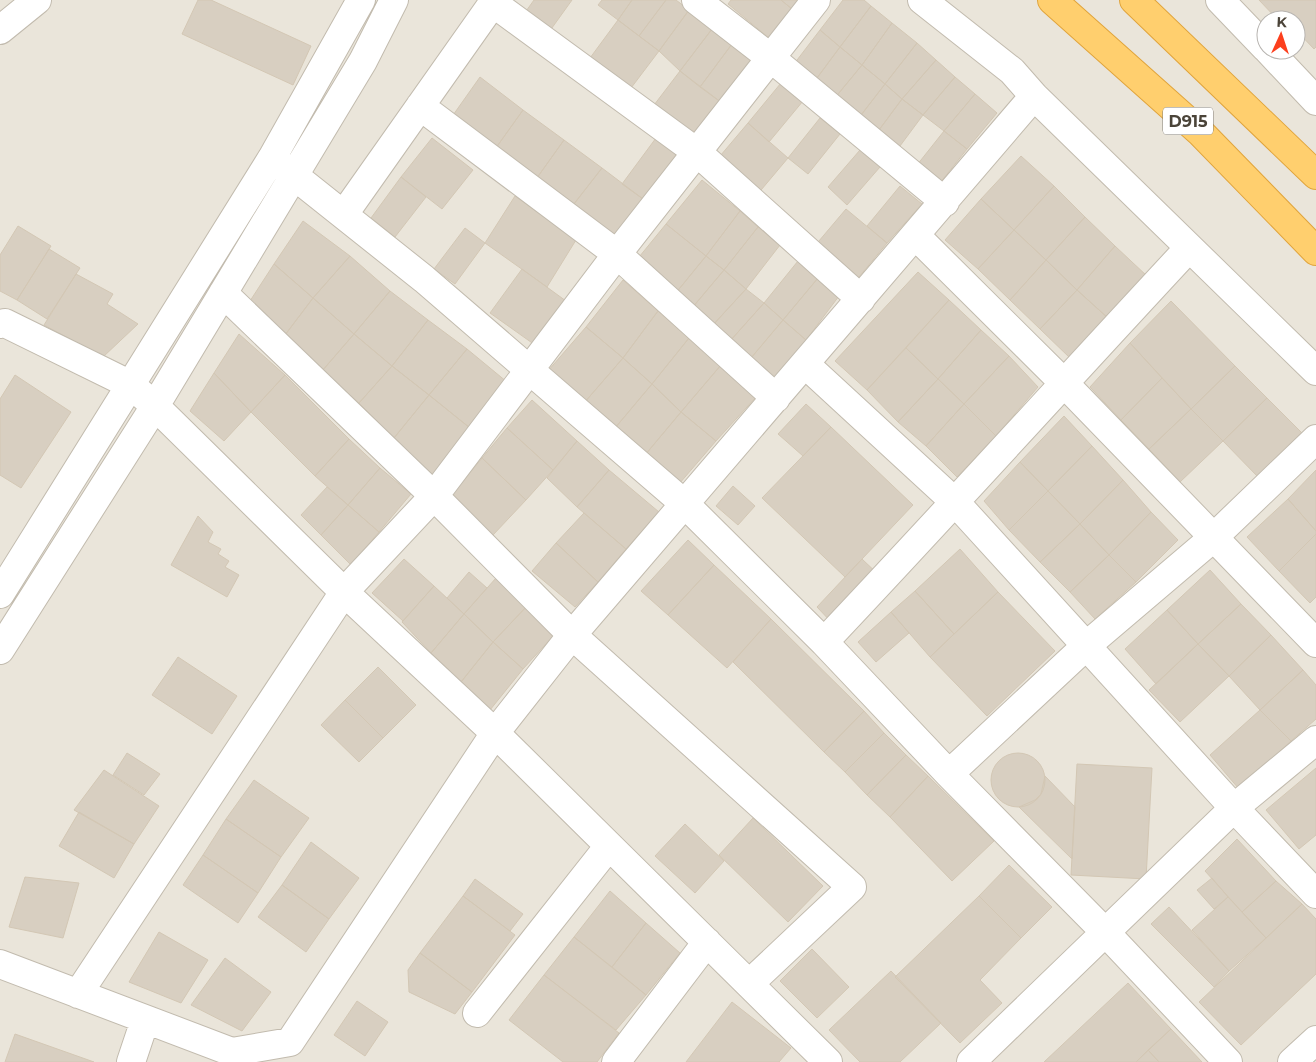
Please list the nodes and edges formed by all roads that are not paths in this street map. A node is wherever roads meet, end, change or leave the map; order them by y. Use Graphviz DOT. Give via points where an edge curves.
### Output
graph roads {
  1 [pos="37,0"];
  2 [pos="361,0"];
  3 [pos="394,0"];
  4 [pos="696,0"];
  5 [pos="816,0"];
  6 [pos="922,0"];
  7 [pos="1052,0"];
  8 [pos="1134,0"];
  9 [pos="1220,0"];
  10 [pos="494,1"];
  11 [pos="0,30"];
  12 [pos="1256,38"];
  13 [pos="772,58"];
  14 [pos="1277,60"];
  15 [pos="1034,96"];
  16 [pos="1316,101"];
  17 [pos="420,106"];
  18 [pos="698,153"];
  19 [pos="272,158"];
  20 [pos="294,174"];
  21 [pos="1316,175"];
  22 [pos="945,202"];
  23 [pos="344,214"];
  24 [pos="915,235"];
  25 [pos="1189,248"];
  26 [pos="1316,251"];
  27 [pos="617,254"];
  28 [pos="223,293"];
  29 [pos="861,299"];
  30 [pos="0,324"];
  31 [pos="805,364"];
  32 [pos="530,371"];
  33 [pos="1316,371"];
  34 [pos="1064,382"];
  35 [pos="131,385"];
  36 [pos="776,398"];
  37 [pos="155,406"];
  38 [pos="1316,438"];
  39 [pos="434,496"];
  40 [pos="956,503"];
  41 [pos="686,505"];
  42 [pos="1213,538"];
  43 [pos="344,592"];
  44 [pos="0,594"];
  45 [pos="572,635"];
  46 [pos="824,642"];
  47 [pos="1316,643"];
  48 [pos="1086,646"];
  49 [pos="0,650"];
  50 [pos="495,733"];
  51 [pos="1316,740"];
  52 [pos="949,774"];
  53 [pos="1234,808"];
  54 [pos="609,846"];
  55 [pos="1316,894"];
  56 [pos="1106,933"];
  57 [pos="706,942"];
  58 [pos="0,964"];
  59 [pos="749,984"];
  60 [pos="78,994"];
  61 [pos="477,1013"];
  62 [pos="145,1020"];
  63 [pos="1316,1040"];
  64 [pos="984,1058"];
  65 [pos="131,1062"];
  66 [pos="616,1062"];
  67 [pos="828,1062"];
  68 [pos="1228,1062"];
  69 [pos="1292,1062"];
  1 -- 11 [label="street"];
  2 -- 19 [label="street"];
  3 -- 20 [label="street" via="363,61"];
  4 -- 13 [label="street"];
  5 -- 13 [label="street"];
  6 -- 15 [label="street" via="1012,71"];
  7 -- 26 [label="highway, D915" via="1200,132"];
  8 -- 21 [label="highway, D915"];
  9 -- 12 [label="street"];
  10 -- 17 [label="street"];
  10 -- 18 [label="street"];
  13 -- 18 [label="street"];
  13 -- 22 [label="street"];
  14 -- 16 [label="street"];
  15 -- 22 [label="street"];
  15 -- 25 [label="street"];
  17 -- 23 [label="street"];
  17 -- 27 [label="street"];
  18 -- 27 [label="street"];
  18 -- 29 [label="street"];
  19 -- 20 [label="street"];
  19 -- 35 [label="street"];
  20 -- 23 [label="street"];
  20 -- 28 [label="street"];
  22 -- 24 [label="street"];
  23 -- 32 [label="street"];
  24 -- 29 [label="street"];
  24 -- 34 [label="street"];
  25 -- 33 [label="street"];
  25 -- 34 [label="street"];
  27 -- 32 [label="street"];
  27 -- 36 [label="street"];
  28 -- 37 [label="street"];
  28 -- 39 [label="street"];
  29 -- 31 [label="street"];
  30 -- 35 [label="street" via="5,323"];
  31 -- 36 [label="street"];
  31 -- 40 [label="street"];
  32 -- 39 [label="street"];
  32 -- 41 [label="street"];
  34 -- 40 [label="street"];
  34 -- 42 [label="street"];
  35 -- 37 [label="street"];
  35 -- 44 [label="street"];
  36 -- 41 [label="street"];
  37 -- 43 [label="street"];
  37 -- 49 [label="street"];
  38 -- 42 [label="street"];
  39 -- 43 [label="street"];
  39 -- 45 [label="street"];
  40 -- 46 [label="street"];
  40 -- 48 [label="street"];
  41 -- 45 [label="street"];
  41 -- 46 [label="street"];
  42 -- 47 [label="street"];
  42 -- 48 [label="street"];
  43 -- 50 [label="street"];
  43 -- 60 [label="street"];
  45 -- 50 [label="street"];
  45 -- 59 [label="street" via="852,887"];
  46 -- 52 [label="street"];
  48 -- 52 [label="street"];
  48 -- 53 [label="street"];
  50 -- 54 [label="street"];
  50 -- 62 [label="street" via="290,1042 232,1052"];
  51 -- 53 [label="street"];
  52 -- 56 [label="street"];
  53 -- 55 [label="street"];
  53 -- 56 [label="street"];
  54 -- 57 [label="street"];
  54 -- 61 [label="street"];
  56 -- 64 [label="street"];
  56 -- 68 [label="street"];
  57 -- 59 [label="street"];
  57 -- 66 [label="street"];
  58 -- 60 [label="street"];
  59 -- 67 [label="street"];
  60 -- 62 [label="street"];
  62 -- 65 [label="street"];
  63 -- 69 [label="street"];
}
